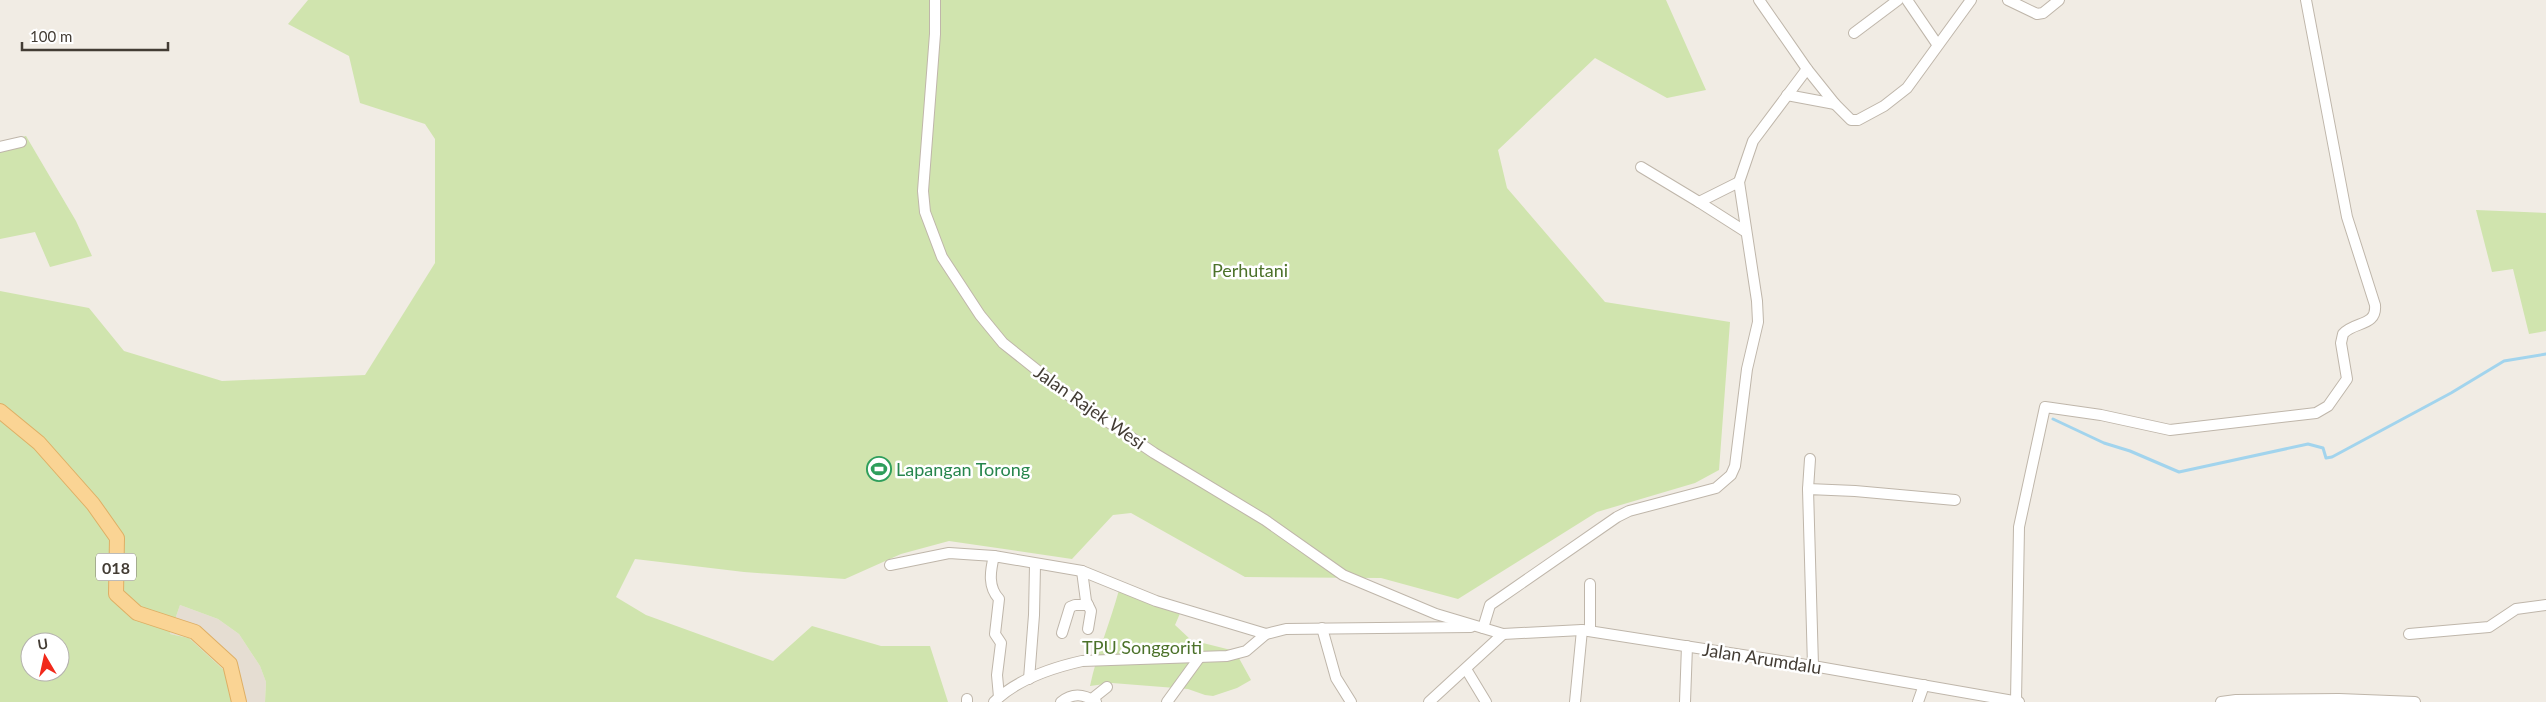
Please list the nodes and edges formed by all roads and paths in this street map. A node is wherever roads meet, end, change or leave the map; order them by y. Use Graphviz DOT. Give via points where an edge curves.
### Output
graph roads {
  1 [pos="935,0"];
  2 [pos="1759,0"];
  3 [pos="1898,0"];
  4 [pos="1907,0"];
  5 [pos="1971,0"];
  6 [pos="2008,0"];
  7 [pos="2059,0"];
  8 [pos="2306,0"];
  9 [pos="1854,33"];
  10 [pos="1937,44"];
  11 [pos="1807,69"];
  12 [pos="1788,95"];
  13 [pos="1835,104"];
  14 [pos="21,142"];
  15 [pos="0,147"];
  16 [pos="1641,167"];
  17 [pos="1738,182"];
  18 [pos="1699,202"];
  19 [pos="1746,232"];
  20 [pos="0,411"];
  21 [pos="1810,459"];
  22 [pos="1808,489"];
  23 [pos="1955,500"];
  24 [pos="994,556"];
  25 [pos="890,565"];
  26 [pos="1035,565"];
  27 [pos="1082,572"];
  28 [pos="1590,584"];
  29 [pos="1088,604"];
  30 [pos="2546,605"];
  31 [pos="1480,627"];
  32 [pos="1088,628"];
  33 [pos="1322,628"];
  34 [pos="1586,630"];
  35 [pos="1062,632"];
  36 [pos="1266,634"];
  37 [pos="1503,634"];
  38 [pos="2409,634"];
  39 [pos="1688,646"];
  40 [pos="1199,658"];
  41 [pos="1813,666"];
  42 [pos="1466,669"];
  43 [pos="1029,679"];
  44 [pos="1924,685"];
  45 [pos="1107,687"];
  46 [pos="997,699"];
  47 [pos="1094,701"];
  48 [pos="238,702"];
  49 [pos="1061,702"];
  50 [pos="1167,702"];
  51 [pos="1351,702"];
  52 [pos="1429,702"];
  53 [pos="1486,702"];
  54 [pos="1575,702"];
  55 [pos="1685,702"];
  56 [pos="1918,702"];
  57 [pos="2018,702"];
  58 [pos="2221,702"];
  59 [pos="2415,702"];
  1 -- 31 [label="street, Jalan Rajek Wesi" via="923,191 925,212 942,257 980,315 1003,343 1067,394 1154,453 1265,520 1343,575 1406,602"];
  2 -- 11 [label="street"];
  3 -- 9 [label="street"];
  4 -- 10 [label="street"];
  5 -- 10 [label="street"];
  6 -- 7 [label="street" via="2037,14 2043,14"];
  8 -- 57 [label="street" via="2347,217 2375,304 2374,315 2371,320 2342,334 2347,379 2328,406 2316,413 2170,430 2045,407 2019,526"];
  10 -- 13 [label="street" via="1907,88 1870,115 1851,120"];
  11 -- 12 [label="street"];
  11 -- 13 [label="street"];
  12 -- 13 [label="street"];
  12 -- 17 [label="street" via="1753,141"];
  14 -- 15 [label="street"];
  16 -- 18 [label="street"];
  17 -- 18 [label="street"];
  17 -- 19 [label="street"];
  18 -- 19 [label="street"];
  19 -- 31 [label="street" via="1758,301 1758,322 1747,369 1735,466 1731,475 1716,488 1628,510 1490,605"];
  20 -- 48 [label="main road, 018" via="39,443 93,504 117,538 116,594 137,613 195,632 230,664"];
  21 -- 22 [label="street"];
  22 -- 23 [label="street"];
  22 -- 41 [label="street"];
  24 -- 25 [label="street" via="948,553"];
  24 -- 26 [label="street"];
  24 -- 46 [label="street" via="991,583 999,602 995,634 1002,644"];
  26 -- 27 [label="street"];
  26 -- 43 [label="street"];
  27 -- 29 [label="street"];
  27 -- 36 [label="street" via="1156,601"];
  28 -- 34 [label="street"];
  29 -- 32 [label="street" via="1091,611"];
  29 -- 35 [label="street" via="1070,607"];
  30 -- 38 [label="street" via="2516,609 2489,627"];
  31 -- 33 [label="street"];
  31 -- 37 [label="street, Jalan Rajek Wesi"];
  33 -- 36 [label="street" via="1286,629"];
  33 -- 51 [label="street" via="1336,678"];
  34 -- 37 [label="street, Jalan Arumdalu"];
  34 -- 39 [label="street, Jalan Arumdalu"];
  34 -- 54 [label="street"];
  36 -- 40 [label="street" via="1246,651"];
  37 -- 42 [label="street"];
  39 -- 41 [label="street, Jalan Arumdalu"];
  39 -- 55 [label="street"];
  40 -- 43 [label="street" via="1082,661"];
  40 -- 50 [label="street"];
  41 -- 44 [label="street, Jalan Arumdalu"];
  42 -- 52 [label="street"];
  42 -- 53 [label="street"];
  43 -- 46 [label="street" via="1016,683"];
  44 -- 56 [label="street"];
  44 -- 57 [label="street, Jalan Arumdalu"];
  45 -- 47 [label="street"];
  47 -- 49 [label="street" via="1074,695"];
  58 -- 59 [label="street" via="2339,699"];
}
